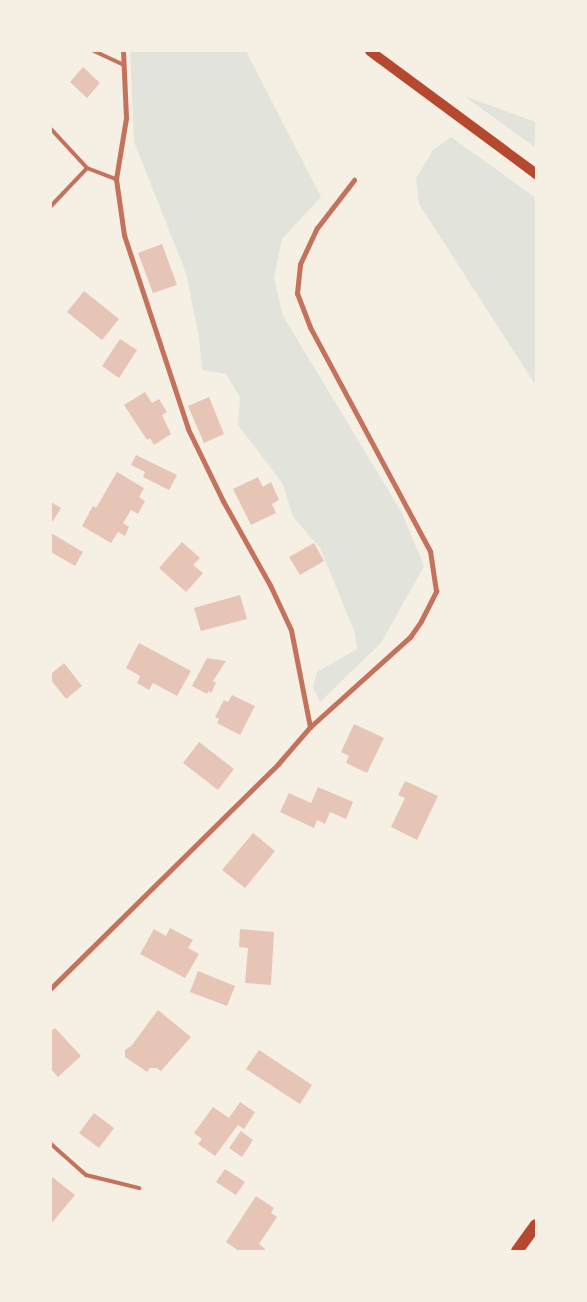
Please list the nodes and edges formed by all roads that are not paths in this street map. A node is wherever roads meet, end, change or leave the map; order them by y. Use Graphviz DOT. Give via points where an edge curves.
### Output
graph roads {
  1 [pos="94,51"];
  2 [pos="123,51"];
  3 [pos="370,51"];
  4 [pos="124,65"];
  5 [pos="51,129"];
  6 [pos="88,168"];
  7 [pos="536,174"];
  8 [pos="116,180"];
  9 [pos="354,180"];
  10 [pos="51,206"];
  11 [pos="310,727"];
  12 [pos="51,988"];
  13 [pos="51,1144"];
  14 [pos="139,1188"];
  15 [pos="536,1219"];
  16 [pos="536,1225"];
  17 [pos="520,1247"];
  1 -- 4 [label="lane"];
  2 -- 4 [label="street"];
  3 -- 7 [label="main road"];
  4 -- 8 [label="street" via="126,118"];
  5 -- 6 [label="lane"];
  6 -- 8 [label="lane"];
  6 -- 10 [label="lane"];
  8 -- 11 [label="street" via="124,235 188,429 291,630"];
  9 -- 11 [label="street" via="317,228 300,264 297,293 310,327 430,552 436,592 410,637"];
  11 -- 12 [label="street" via="278,764"];
  13 -- 14 [label="lane" via="86,1175"];
  15 -- 17 [label="main road"];
  16 -- 17 [label="main road"];
}
